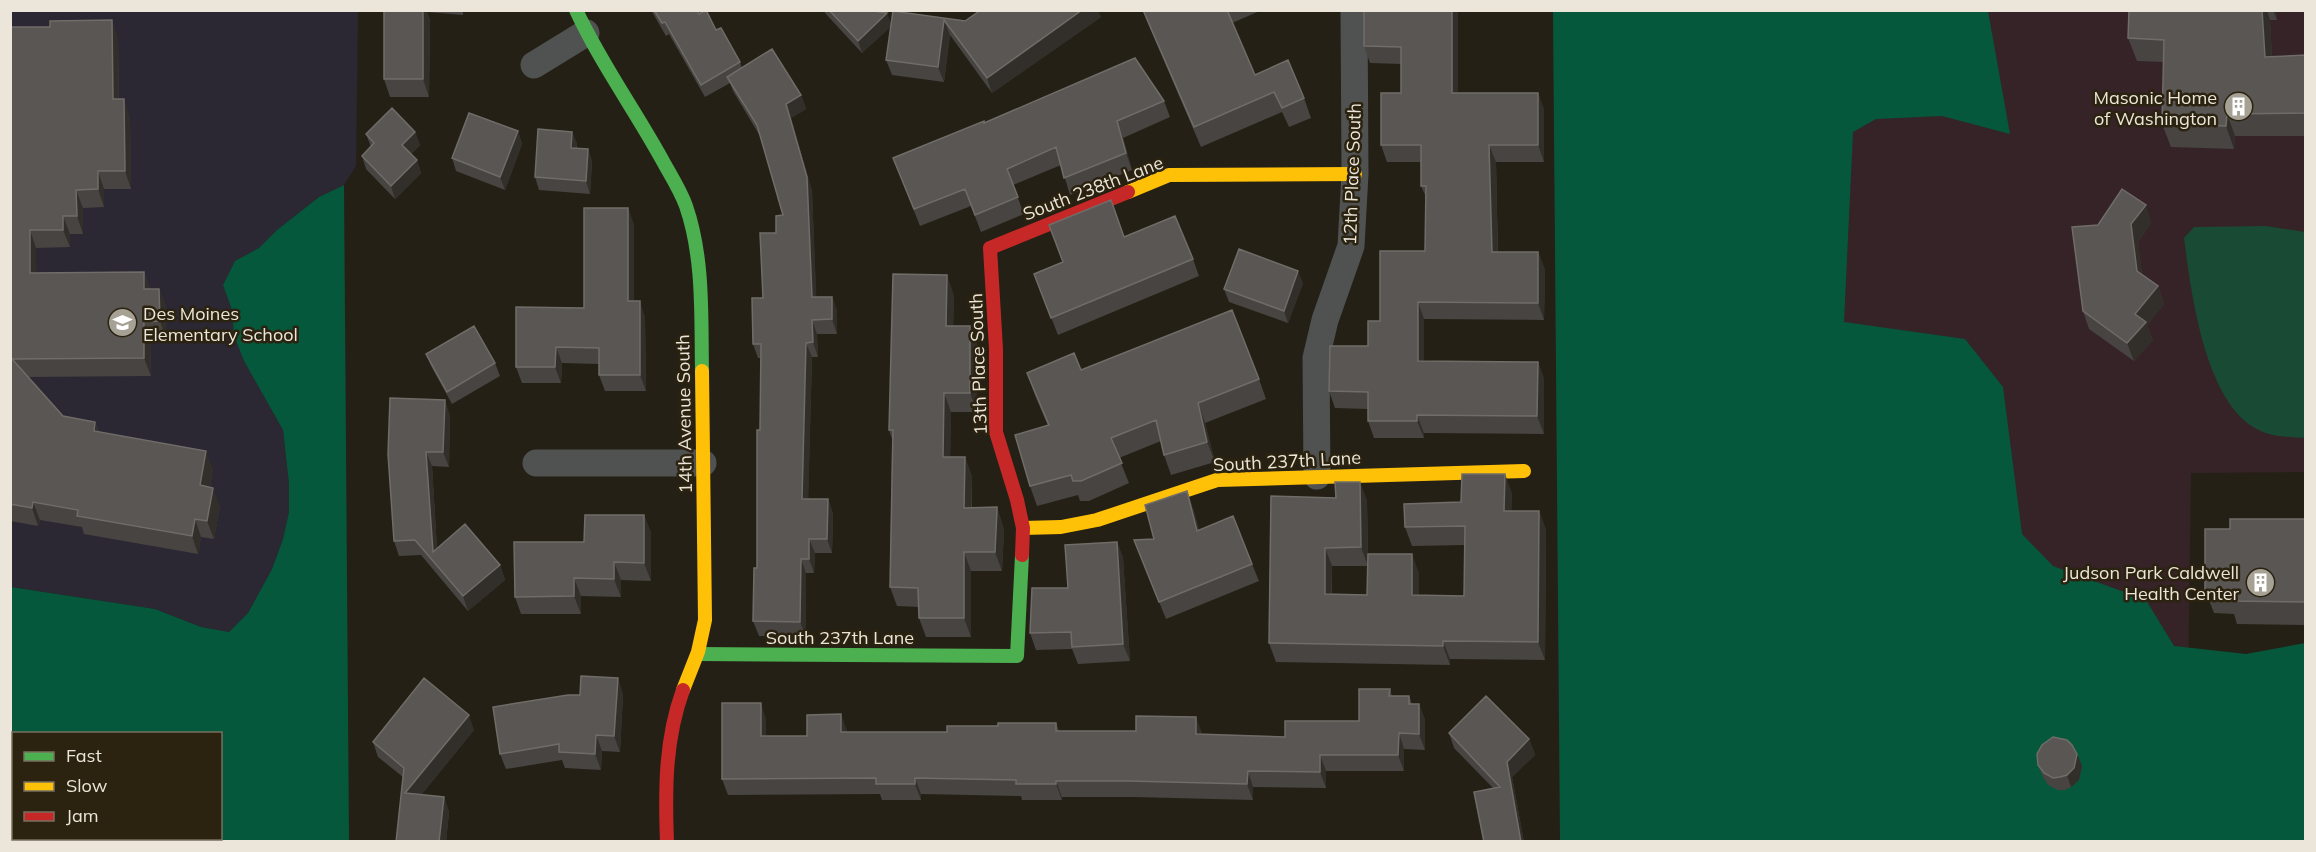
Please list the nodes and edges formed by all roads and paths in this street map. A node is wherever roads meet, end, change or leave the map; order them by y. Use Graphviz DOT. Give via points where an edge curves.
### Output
graph roads {
  1 [pos="1354,10"];
  2 [pos="581,22"];
  3 [pos="534,65"];
  4 [pos="1355,174"];
  5 [pos="990,248"];
  6 [pos="703,463"];
  7 [pos="536,464"];
  8 [pos="1524,471"];
  9 [pos="1317,476"];
  10 [pos="1023,528"];
  11 [pos="698,654"];
  12 [pos="1017,656"];
  13 [pos="667,842"];
  1 -- 4 [label="street, 12th Place South"];
  2 -- 3 [label="street"];
  2 -- 6 [label="street, 14th Avenue South" via="680,191 691,224 701,300"];
  4 -- 5 [label="street, South 238th Lane" via="1169,175"];
  4 -- 9 [label="street, 12th Place South" via="1351,246 1316,358"];
  5 -- 10 [label="street, 13th Place South" via="996,432"];
  6 -- 7 [label="street"];
  6 -- 11 [label="street, 14th Avenue South" via="705,620"];
  8 -- 9 [label="street, South 237th Lane"];
  9 -- 10 [label="street, South 237th Lane" via="1217,480 1097,520 1061,527"];
  10 -- 12 [label="street, 13th Place South"];
  11 -- 12 [label="street, South 237th Lane"];
  11 -- 13 [label="street, 14th Avenue South" via="681,694 668,753"];
}
